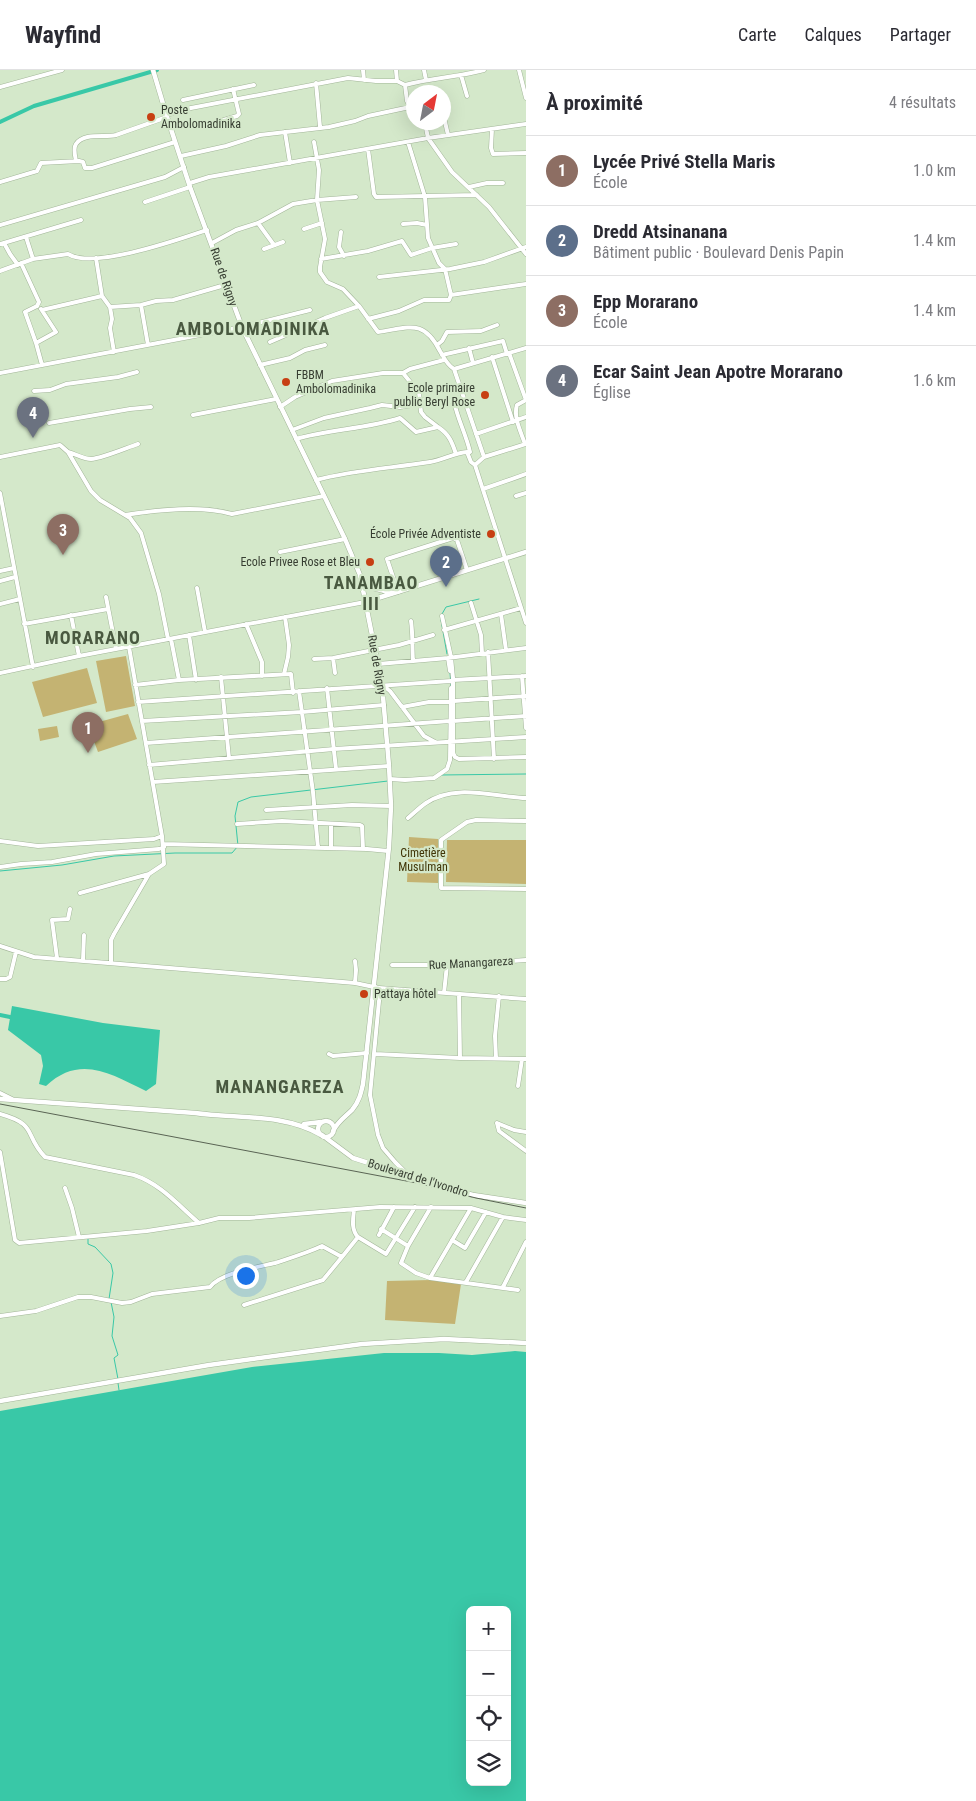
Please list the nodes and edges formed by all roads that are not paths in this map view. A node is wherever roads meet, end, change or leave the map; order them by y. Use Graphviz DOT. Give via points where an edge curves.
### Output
graph roads {
  1 [pos="30,70"];
  2 [pos="62,70"];
  3 [pos="153,70"];
  4 [pos="363,70"];
  5 [pos="396,70"];
  6 [pos="424,70"];
  7 [pos="484,70"];
  8 [pos="519,70"];
  9 [pos="466,72"];
  10 [pos="461,75"];
  11 [pos="32,77"];
  12 [pos="364,80"];
  13 [pos="426,80"];
  14 [pos="397,81"];
  15 [pos="316,84"];
  16 [pos="254,85"];
  17 [pos="405,85"];
  18 [pos="0,87"];
  19 [pos="233,89"];
  20 [pos="406,93"];
  21 [pos="467,96"];
  22 [pos="526,98"];
  23 [pos="235,99"];
  24 [pos="183,100"];
  25 [pos="406,107"];
  26 [pos="166,116"];
  27 [pos="526,124"];
  28 [pos="204,126"];
  29 [pos="320,127"];
  30 [pos="492,129"];
  31 [pos="426,130"];
  32 [pos="447,130"];
  33 [pos="285,132"];
  34 [pos="448,135"];
  35 [pos="428,138"];
  36 [pos="175,142"];
  37 [pos="314,142"];
  38 [pos="408,142"];
  39 [pos="368,149"];
  40 [pos="526,152"];
  41 [pos="181,156"];
  42 [pos="316,158"];
  43 [pos="76,161"];
  44 [pos="290,163"];
  45 [pos="184,167"];
  46 [pos="0,182"];
  47 [pos="503,183"];
  48 [pos="190,185"];
  49 [pos="469,187"];
  50 [pos="477,195"];
  51 [pos="356,197"];
  52 [pos="425,197"];
  53 [pos="316,200"];
  54 [pos="145,202"];
  55 [pos="81,220"];
  56 [pos="258,223"];
  57 [pos="322,223"];
  58 [pos="403,224"];
  59 [pos="0,225"];
  60 [pos="427,225"];
  61 [pos="304,229"];
  62 [pos="207,230"];
  63 [pos="341,232"];
  64 [pos="26,237"];
  65 [pos="283,242"];
  66 [pos="212,243"];
  67 [pos="2,244"];
  68 [pos="456,244"];
  69 [pos="274,245"];
  70 [pos="524,247"];
  71 [pos="432,248"];
  72 [pos="264,249"];
  73 [pos="526,254"];
  74 [pos="344,256"];
  75 [pos="96,258"];
  76 [pos="33,259"];
  77 [pos="321,259"];
  78 [pos="19,264"];
  79 [pos="445,269"];
  80 [pos="0,271"];
  81 [pos="379,277"];
  82 [pos="526,284"];
  83 [pos="226,285"];
  84 [pos="451,295"];
  85 [pos="102,296"];
  86 [pos="141,305"];
  87 [pos="37,306"];
  88 [pos="359,306"];
  89 [pos="110,307"];
  90 [pos="42,310"];
  91 [pos="310,310"];
  92 [pos="368,319"];
  93 [pos="497,325"];
  94 [pos="242,327"];
  95 [pos="36,342"];
  96 [pos="270,342"];
  97 [pos="148,345"];
  98 [pos="324,345"];
  99 [pos="437,345"];
  100 [pos="469,348"];
  101 [pos="526,348"];
  102 [pos="114,352"];
  103 [pos="508,353"];
  104 [pos="442,355"];
  105 [pos="492,358"];
  106 [pos="444,360"];
  107 [pos="473,363"];
  108 [pos="42,365"];
  109 [pos="260,365"];
  110 [pos="454,369"];
  111 [pos="137,372"];
  112 [pos="0,373"];
  113 [pos="403,373"];
  114 [pos="34,391"];
  115 [pos="276,399"];
  116 [pos="464,399"];
  117 [pos="526,400"];
  118 [pos="454,401"];
  119 [pos="420,402"];
  120 [pos="151,407"];
  121 [pos="280,407"];
  122 [pos="193,415"];
  123 [pos="526,417"];
  124 [pos="515,421"];
  125 [pos="49,424"];
  126 [pos="438,427"];
  127 [pos="292,430"];
  128 [pos="476,434"];
  129 [pos="296,439"];
  130 [pos="138,444"];
  131 [pos="525,444"];
  132 [pos="68,452"];
  133 [pos="468,452"];
  134 [pos="456,454"];
  135 [pos="484,457"];
  136 [pos="0,458"];
  137 [pos="475,465"];
  138 [pos="526,474"];
  139 [pos="316,480"];
  140 [pos="482,489"];
  141 [pos="0,493"];
  142 [pos="526,494"];
  143 [pos="324,496"];
  144 [pos="516,496"];
  145 [pos="125,515"];
  146 [pos="7,530"];
  147 [pos="0,532"];
  148 [pos="346,539"];
  149 [pos="280,552"];
  150 [pos="526,552"];
  151 [pos="504,558"];
  152 [pos="14,568"];
  153 [pos="467,570"];
  154 [pos="0,571"];
  155 [pos="360,577"];
  156 [pos="16,578"];
  157 [pos="0,581"];
  158 [pos="197,588"];
  159 [pos="396,593"];
  160 [pos="106,597"];
  161 [pos="20,599"];
  162 [pos="365,602"];
  163 [pos="471,603"];
  164 [pos="0,604"];
  165 [pos="521,608"];
  166 [pos="108,609"];
  167 [pos="501,614"];
  168 [pos="71,615"];
  169 [pos="442,616"];
  170 [pos="285,617"];
  171 [pos="411,621"];
  172 [pos="477,621"];
  173 [pos="526,623"];
  174 [pos="24,624"];
  175 [pos="246,624"];
  176 [pos="444,630"];
  177 [pos="205,632"];
  178 [pos="188,635"];
  179 [pos="433,635"];
  180 [pos="170,639"];
  181 [pos="412,641"];
  182 [pos="129,647"];
  183 [pos="526,648"];
  184 [pos="116,650"];
  185 [pos="375,650"];
  186 [pos="506,650"];
  187 [pos="488,652"];
  188 [pos="482,653"];
  189 [pos="79,656"];
  190 [pos="333,658"];
  191 [pos="449,658"];
  192 [pos="314,659"];
  193 [pos="413,661"];
  194 [pos="378,664"];
  195 [pos="33,667"];
  196 [pos="0,673"];
  197 [pos="335,673"];
  198 [pos="284,674"];
  199 [pos="262,676"];
  200 [pos="524,676"];
  201 [pos="221,677"];
  202 [pos="490,679"];
  203 [pos="179,680"];
  204 [pos="196,680"];
  205 [pos="452,681"];
  206 [pos="135,685"];
  207 [pos="382,685"];
  208 [pos="327,688"];
  209 [pos="299,691"];
  210 [pos="293,693"];
  211 [pos="524,696"];
  212 [pos="223,697"];
  213 [pos="492,698"];
  214 [pos="138,702"];
  215 [pos="452,702"];
  216 [pos="384,705"];
  217 [pos="402,707"];
  218 [pos="329,709"];
  219 [pos="302,712"];
  220 [pos="224,716"];
  221 [pos="525,716"];
  222 [pos="492,718"];
  223 [pos="142,721"];
  224 [pos="452,721"];
  225 [pos="414,723"];
  226 [pos="386,727"];
  227 [pos="331,728"];
  228 [pos="526,728"];
  229 [pos="304,730"];
  230 [pos="226,736"];
  231 [pos="526,737"];
  232 [pos="494,739"];
  233 [pos="452,741"];
  234 [pos="435,742"];
  235 [pos="146,743"];
  236 [pos="388,746"];
  237 [pos="334,749"];
  238 [pos="307,752"];
  239 [pos="526,757"];
  240 [pos="228,758"];
  241 [pos="494,759"];
  242 [pos="150,764"];
  243 [pos="390,766"];
  244 [pos="336,769"];
  245 [pos="310,771"];
  246 [pos="390,779"];
  247 [pos="153,782"];
  248 [pos="526,798"];
  249 [pos="391,806"];
  250 [pos="315,807"];
  251 [pos="266,810"];
  252 [pos="408,818"];
  253 [pos="526,821"];
  254 [pos="237,824"];
  255 [pos="316,824"];
  256 [pos="331,824"];
  257 [pos="162,836"];
  258 [pos="0,841"];
  259 [pos="163,846"];
  260 [pos="318,848"];
  261 [pos="331,848"];
  262 [pos="363,849"];
  263 [pos="388,851"];
  264 [pos="0,867"];
  265 [pos="149,874"];
  266 [pos="526,889"];
  267 [pos="80,893"];
  268 [pos="70,909"];
  269 [pos="84,935"];
  270 [pos="0,946"];
  271 [pos="16,952"];
  272 [pos="57,958"];
  273 [pos="83,960"];
  274 [pos="526,960"];
  275 [pos="354,961"];
  276 [pos="111,963"];
  277 [pos="392,965"];
  278 [pos="447,965"];
  279 [pos="0,980"];
  280 [pos="355,983"];
  281 [pos="376,988"];
  282 [pos="444,993"];
  283 [pos="459,994"];
  284 [pos="499,996"];
  285 [pos="526,999"];
  286 [pos="367,1053"];
  287 [pos="329,1054"];
  288 [pos="375,1054"];
  289 [pos="460,1058"];
  290 [pos="496,1058"];
  291 [pos="524,1059"];
  292 [pos="518,1086"];
  293 [pos="0,1093"];
  294 [pos="0,1099"];
  295 [pos="14,1100"];
  296 [pos="0,1114"];
  297 [pos="344,1117"];
  298 [pos="325,1121"];
  299 [pos="300,1125"];
  300 [pos="333,1131"];
  301 [pos="526,1132"];
  302 [pos="322,1135"];
  303 [pos="342,1151"];
  304 [pos="526,1151"];
  305 [pos="0,1152"];
  306 [pos="409,1176"];
  307 [pos="6,1187"];
  308 [pos="0,1188"];
  309 [pos="65,1188"];
  310 [pos="526,1203"];
  311 [pos="394,1207"];
  312 [pos="415,1207"];
  313 [pos="431,1207"];
  314 [pos="470,1208"];
  315 [pos="354,1210"];
  316 [pos="486,1212"];
  317 [pos="503,1217"];
  318 [pos="526,1220"];
  319 [pos="199,1223"];
  320 [pos="381,1229"];
  321 [pos="379,1235"];
  322 [pos="79,1237"];
  323 [pos="358,1237"];
  324 [pos="395,1238"];
  325 [pos="452,1240"];
  326 [pos="526,1242"];
  327 [pos="408,1246"];
  328 [pos="342,1257"];
  329 [pos="430,1278"];
  330 [pos="466,1282"];
  331 [pos="503,1287"];
  332 [pos="518,1290"];
  333 [pos="244,1305"];
  334 [pos="0,1316"];
  335 [pos="526,1343"];
  336 [pos="0,1401"];
  1 -- 11 [label="street"];
  2 -- 11 [label="street"];
  3 -- 26 [label="main road, Rue de Rigny"];
  4 -- 12 [label="street"];
  5 -- 14 [label="street"];
  6 -- 13 [label="street"];
  7 -- 9 [label="street"];
  8 -- 22 [label="street"];
  9 -- 10 [label="street"];
  10 -- 13 [label="street"];
  10 -- 21 [label="street"];
  11 -- 18 [label="street"];
  12 -- 14 [label="street"];
  12 -- 15 [label="street" via="348,78"];
  13 -- 17 [label="street"];
  14 -- 17 [label="street"];
  15 -- 23 [label="street"];
  15 -- 29 [label="street"];
  16 -- 19 [label="street"];
  17 -- 20 [label="street"];
  19 -- 23 [label="street"];
  19 -- 24 [label="street"];
  23 -- 26 [label="street"];
  23 -- 28 [label="street" via="237,116"];
  25 -- 29 [label="street"];
  26 -- 36 [label="main road, Rue de Rigny"];
  26 -- 43 [label="street" via="110,137 96,135 81,141 76,144"];
  27 -- 30 [label="street"];
  29 -- 33 [label="street"];
  30 -- 34 [label="street"];
  30 -- 40 [label="street" via="493,154"];
  31 -- 35 [label="street"];
  32 -- 34 [label="street"];
  33 -- 41 [label="street"];
  33 -- 44 [label="street"];
  34 -- 35 [label="street"];
  35 -- 38 [label="street"];
  35 -- 49 [label="street" via="452,172"];
  36 -- 41 [label="main road, Rue de Rigny"];
  36 -- 43 [label="street" via="92,168 85,168 81,161"];
  37 -- 42 [label="street"];
  38 -- 39 [label="street"];
  38 -- 52 [label="street"];
  39 -- 42 [label="street"];
  39 -- 52 [label="street" via="376,197"];
  41 -- 45 [label="main road, Rue de Rigny"];
  42 -- 44 [label="street"];
  42 -- 53 [label="street" via="319,170"];
  43 -- 46 [label="street" via="41,163 37,172"];
  44 -- 48 [label="street" via="208,177"];
  45 -- 48 [label="main road, Rue de Rigny"];
  45 -- 59 [label="street" via="165,177"];
  47 -- 49 [label="street"];
  48 -- 54 [label="street"];
  48 -- 62 [label="main road, Rue de Rigny"];
  49 -- 50 [label="street"];
  50 -- 52 [label="street"];
  50 -- 70 [label="street"];
  51 -- 53 [label="street"];
  52 -- 60 [label="street"];
  53 -- 56 [label="street" via="293,204"];
  53 -- 57 [label="street"];
  55 -- 64 [label="street"];
  56 -- 66 [label="street"];
  56 -- 69 [label="street"];
  57 -- 61 [label="street"];
  57 -- 77 [label="street" via="326,239"];
  58 -- 60 [label="street"];
  60 -- 71 [label="street"];
  62 -- 66 [label="main road, Rue de Rigny"];
  62 -- 75 [label="street" via="151,248"];
  63 -- 74 [label="street" via="339,243"];
  64 -- 67 [label="street"];
  64 -- 76 [label="street"];
  65 -- 69 [label="street"];
  66 -- 83 [label="main road, Rue de Rigny"];
  67 -- 78 [label="street"];
  68 -- 71 [label="street"];
  69 -- 72 [label="street"];
  70 -- 73 [label="street"];
  70 -- 79 [label="street" via="484,262"];
  71 -- 74 [label="street" via="411,255 402,241"];
  71 -- 79 [label="street"];
  74 -- 77 [label="street"];
  75 -- 76 [label="street" via="68,254"];
  75 -- 85 [label="street"];
  76 -- 78 [label="street"];
  77 -- 88 [label="street" via="323,277 343,289"];
  78 -- 80 [label="street"];
  78 -- 87 [label="street"];
  79 -- 81 [label="street"];
  79 -- 84 [label="street"];
  82 -- 84 [label="street"];
  83 -- 86 [label="street"];
  83 -- 94 [label="main road, Rue de Rigny"];
  84 -- 92 [label="street" via="450,300 424,300"];
  85 -- 89 [label="street"];
  85 -- 90 [label="street"];
  86 -- 89 [label="street"];
  86 -- 97 [label="street"];
  87 -- 90 [label="street"];
  87 -- 95 [label="street" via="25,312"];
  88 -- 92 [label="street"];
  88 -- 96 [label="street"];
  89 -- 102 [label="street"];
  90 -- 95 [label="street" via="56,332"];
  91 -- 94 [label="street"];
  92 -- 99 [label="street" via="378,332 422,328"];
  93 -- 99 [label="street" via="482,331 447,332"];
  94 -- 97 [label="street"];
  94 -- 109 [label="main road, Rue de Rigny"];
  95 -- 108 [label="street"];
  97 -- 102 [label="street"];
  98 -- 109 [label="street"];
  99 -- 104 [label="street"];
  100 -- 103 [label="street" via="503,341"];
  100 -- 104 [label="street"];
  100 -- 107 [label="street"];
  101 -- 103 [label="street"];
  102 -- 108 [label="street"];
  103 -- 105 [label="street"];
  103 -- 117 [label="street"];
  104 -- 106 [label="street"];
  105 -- 107 [label="street"];
  105 -- 124 [label="street"];
  106 -- 110 [label="street"];
  106 -- 113 [label="street"];
  107 -- 110 [label="street"];
  108 -- 112 [label="street"];
  109 -- 115 [label="main road, Rue de Rigny"];
  110 -- 116 [label="street"];
  111 -- 114 [label="street"];
  113 -- 119 [label="street" via="419,393"];
  113 -- 121 [label="street" via="332,381"];
  115 -- 121 [label="main road, Rue de Rigny"];
  115 -- 122 [label="street"];
  116 -- 118 [label="street"];
  116 -- 128 [label="street"];
  117 -- 124 [label="street" via="516,405"];
  118 -- 119 [label="street"];
  118 -- 133 [label="street" via="468,442"];
  119 -- 126 [label="street" via="425,417"];
  119 -- 127 [label="street" via="382,405 324,418"];
  120 -- 125 [label="street"];
  121 -- 127 [label="main road, Rue de Rigny"];
  123 -- 124 [label="street"];
  124 -- 128 [label="street"];
  124 -- 131 [label="street"];
  126 -- 129 [label="street" via="416,432 400,418"];
  126 -- 134 [label="street" via="449,436"];
  127 -- 129 [label="main road, Rue de Rigny"];
  128 -- 135 [label="street"];
  129 -- 139 [label="main road, Rue de Rigny"];
  130 -- 132 [label="street" via="93,459"];
  131 -- 135 [label="street"];
  132 -- 136 [label="street" via="57,445"];
  132 -- 145 [label="street" via="91,491"];
  133 -- 134 [label="street"];
  133 -- 137 [label="street"];
  134 -- 139 [label="street" via="439,460 343,473"];
  135 -- 137 [label="street"];
  137 -- 140 [label="street"];
  138 -- 140 [label="street"];
  139 -- 143 [label="main road, Rue de Rigny"];
  140 -- 151 [label="street"];
  141 -- 146 [label="street"];
  142 -- 144 [label="street"];
  143 -- 145 [label="street" via="232,514 219,510 181,510"];
  143 -- 148 [label="main road, Rue de Rigny"];
  145 -- 180 [label="street" via="141,533 145,543"];
  146 -- 147 [label="street"];
  146 -- 152 [label="street"];
  148 -- 149 [label="street"];
  148 -- 155 [label="main road, Rue de Rigny"];
  150 -- 151 [label="main road"];
  151 -- 153 [label="main road"];
  151 -- 165 [label="street"];
  152 -- 154 [label="street"];
  152 -- 156 [label="street"];
  153 -- 159 [label="main road"];
  153 -- 159 [label="street" via="457,540 453,538 387,559"];
  155 -- 159 [label="main road" via="373,588"];
  155 -- 162 [label="main road, Rue de Rigny"];
  156 -- 157 [label="street"];
  156 -- 161 [label="street"];
  158 -- 177 [label="street"];
  159 -- 162 [label="main road"];
  160 -- 166 [label="street"];
  161 -- 164 [label="street"];
  161 -- 174 [label="street"];
  162 -- 170 [label="street"];
  162 -- 185 [label="main road, Rue de Rigny"];
  163 -- 172 [label="street"];
  165 -- 167 [label="street"];
  165 -- 173 [label="street"];
  166 -- 168 [label="street"];
  166 -- 184 [label="street"];
  167 -- 172 [label="street"];
  167 -- 186 [label="street"];
  168 -- 174 [label="street"];
  168 -- 189 [label="street"];
  169 -- 176 [label="street"];
  170 -- 175 [label="street"];
  170 -- 198 [label="street" via="288,657"];
  171 -- 181 [label="street"];
  172 -- 176 [label="street"];
  172 -- 188 [label="street"];
  174 -- 195 [label="street"];
  175 -- 177 [label="street"];
  175 -- 199 [label="street" via="262,662"];
  176 -- 191 [label="street"];
  177 -- 178 [label="street"];
  178 -- 180 [label="street"];
  178 -- 204 [label="street"];
  179 -- 181 [label="street"];
  180 -- 182 [label="street"];
  180 -- 203 [label="street"];
  181 -- 185 [label="street"];
  181 -- 193 [label="street"];
  182 -- 184 [label="street"];
  182 -- 206 [label="street"];
  183 -- 186 [label="street"];
  184 -- 189 [label="street"];
  185 -- 190 [label="street"];
  185 -- 194 [label="main road, Rue de Rigny"];
  186 -- 187 [label="street"];
  187 -- 188 [label="street"];
  187 -- 202 [label="street"];
  188 -- 191 [label="street"];
  189 -- 195 [label="street"];
  190 -- 192 [label="street"];
  190 -- 197 [label="street"];
  191 -- 193 [label="street"];
  191 -- 205 [label="street"];
  193 -- 194 [label="street"];
  194 -- 207 [label="main road, Rue de Rigny"];
  195 -- 196 [label="street"];
  198 -- 199 [label="street"];
  198 -- 210 [label="street" via="291,674"];
  199 -- 201 [label="street"];
  200 -- 202 [label="street"];
  200 -- 211 [label="street"];
  201 -- 204 [label="street"];
  201 -- 212 [label="street"];
  202 -- 205 [label="street"];
  202 -- 213 [label="street"];
  203 -- 204 [label="street"];
  203 -- 206 [label="street"];
  205 -- 207 [label="street"];
  205 -- 215 [label="street"];
  206 -- 214 [label="street"];
  207 -- 208 [label="street"];
  207 -- 216 [label="main road, Rue de Rigny"];
  207 -- 217 [label="street" via="390,690"];
  208 -- 209 [label="street"];
  208 -- 218 [label="street"];
  209 -- 210 [label="street"];
  209 -- 219 [label="street"];
  210 -- 212 [label="street"];
  211 -- 213 [label="street"];
  211 -- 221 [label="street"];
  212 -- 214 [label="street"];
  212 -- 220 [label="street"];
  213 -- 215 [label="street"];
  213 -- 222 [label="street"];
  214 -- 223 [label="street"];
  215 -- 217 [label="street"];
  215 -- 224 [label="street"];
  216 -- 218 [label="street"];
  216 -- 226 [label="main road, Rue de Rigny"];
  217 -- 225 [label="street"];
  218 -- 219 [label="street"];
  218 -- 227 [label="street"];
  219 -- 220 [label="street"];
  219 -- 229 [label="street"];
  220 -- 223 [label="street"];
  220 -- 230 [label="street"];
  221 -- 222 [label="street"];
  221 -- 228 [label="street"];
  222 -- 224 [label="street"];
  222 -- 232 [label="street"];
  223 -- 235 [label="street"];
  224 -- 225 [label="street"];
  224 -- 233 [label="street"];
  225 -- 226 [label="street"];
  225 -- 234 [label="street" via="424,736"];
  226 -- 227 [label="street"];
  226 -- 236 [label="main road, Rue de Rigny"];
  227 -- 229 [label="street"];
  227 -- 237 [label="street"];
  229 -- 230 [label="street"];
  229 -- 238 [label="street"];
  230 -- 235 [label="street"];
  230 -- 240 [label="street"];
  231 -- 232 [label="street"];
  232 -- 233 [label="street"];
  232 -- 241 [label="street"];
  233 -- 234 [label="street"];
  233 -- 241 [label="street" via="453,753 459,760"];
  233 -- 246 [label="street" via="450,760 441,774 434,778"];
  234 -- 236 [label="street"];
  235 -- 242 [label="street"];
  236 -- 237 [label="street"];
  236 -- 243 [label="main road, Rue de Rigny"];
  237 -- 238 [label="street"];
  237 -- 244 [label="street"];
  238 -- 240 [label="street"];
  238 -- 245 [label="street"];
  239 -- 241 [label="street"];
  240 -- 242 [label="street"];
  242 -- 247 [label="street"];
  243 -- 244 [label="street"];
  243 -- 246 [label="main road, Rue de Rigny"];
  244 -- 245 [label="street"];
  245 -- 247 [label="street"];
  245 -- 250 [label="street"];
  246 -- 249 [label="main road, Rue de Rigny"];
  247 -- 257 [label="street"];
  248 -- 252 [label="street" via="463,792 447,794 426,802"];
  249 -- 250 [label="street"];
  249 -- 263 [label="main road, Rue de Rigny"];
  250 -- 251 [label="street"];
  250 -- 255 [label="street"];
  253 -- 266 [label="street" via="467,822 441,840 441,888"];
  254 -- 255 [label="street" via="282,821"];
  255 -- 256 [label="street"];
  255 -- 260 [label="street"];
  256 -- 261 [label="street"];
  256 -- 262 [label="street" via="362,826"];
  257 -- 258 [label="street" via="38,846"];
  257 -- 259 [label="street"];
  259 -- 260 [label="street"];
  259 -- 264 [label="street"];
  259 -- 265 [label="street" via="164,864"];
  260 -- 261 [label="street"];
  261 -- 262 [label="street"];
  262 -- 263 [label="street"];
  263 -- 281 [label="main road, Rue de Rigny"];
  265 -- 267 [label="street"];
  265 -- 276 [label="street" via="111,940"];
  268 -- 272 [label="street" via="68,919 52,920"];
  269 -- 273 [label="street"];
  270 -- 271 [label="street"];
  271 -- 272 [label="street"];
  271 -- 279 [label="street" via="10,977"];
  272 -- 273 [label="street"];
  273 -- 276 [label="street"];
  274 -- 278 [label="street, Rue Manangareza"];
  275 -- 280 [label="street"];
  276 -- 280 [label="street"];
  277 -- 278 [label="street, Rue Manangareza"];
  278 -- 282 [label="street"];
  280 -- 281 [label="street"];
  281 -- 282 [label="street"];
  281 -- 286 [label="main road, Rue de Rigny"];
  281 -- 288 [label="street" via="380,991"];
  282 -- 283 [label="street"];
  283 -- 284 [label="street"];
  283 -- 289 [label="street"];
  284 -- 285 [label="street"];
  284 -- 290 [label="street"];
  286 -- 287 [label="street"];
  286 -- 297 [label="main road, Rue de Rigny" via="360,1098"];
  288 -- 289 [label="street"];
  288 -- 306 [label="street" via="370,1095 378,1135 388,1156"];
  289 -- 290 [label="street"];
  290 -- 291 [label="street"];
  291 -- 292 [label="street"];
  293 -- 295 [label="street"];
  294 -- 295 [label="main road"];
  295 -- 299 [label="main road" via="271,1119"];
  296 -- 319 [label="street" via="25,1124 45,1157 148,1180 162,1188"];
  297 -- 298 [label="main road"];
  297 -- 300 [label="main road, Rue de Rigny"];
  298 -- 299 [label="main road"];
  298 -- 300 [label="main road" via="333,1126"];
  298 -- 302 [label="main road" via="318,1128"];
  299 -- 302 [label="main road, Boulevard de l'Ivondro"];
  300 -- 302 [label="main road" via="328,1136"];
  300 -- 303 [label="main road" via="335,1143"];
  301 -- 304 [label="street" via="498,1123 499,1130"];
  302 -- 303 [label="main road, Boulevard de l'Ivondro"];
  303 -- 306 [label="main road, Boulevard de l'Ivondro" via="353,1158"];
  305 -- 307 [label="street"];
  306 -- 310 [label="main road, Boulevard de l'Ivondro" via="473,1195"];
  307 -- 308 [label="street"];
  307 -- 322 [label="street" via="15,1240 19,1243"];
  309 -- 322 [label="street"];
  311 -- 312 [label="street"];
  311 -- 315 [label="street"];
  311 -- 320 [label="street"];
  312 -- 313 [label="street"];
  312 -- 324 [label="street"];
  313 -- 314 [label="street"];
  313 -- 327 [label="street"];
  314 -- 316 [label="street"];
  314 -- 325 [label="street"];
  315 -- 319 [label="street" via="219,1218"];
  315 -- 323 [label="street" via="352,1220"];
  316 -- 317 [label="street"];
  316 -- 325 [label="street" via="465,1248"];
  317 -- 318 [label="street"];
  317 -- 330 [label="street"];
  319 -- 322 [label="street"];
  320 -- 321 [label="street"];
  320 -- 324 [label="street"];
  323 -- 324 [label="street" via="385,1254"];
  323 -- 328 [label="street"];
  324 -- 327 [label="street"];
  325 -- 329 [label="street"];
  326 -- 331 [label="street"];
  327 -- 329 [label="street" via="401,1263"];
  328 -- 333 [label="street" via="323,1280"];
  328 -- 334 [label="street" via="322,1246 228,1275 210,1286 152,1294 122,1303 78,1297 36,1311"];
  329 -- 330 [label="street"];
  330 -- 331 [label="street"];
  331 -- 332 [label="street"];
  335 -- 336 [label="main road" via="444,1339 362,1344 209,1365"];
}
